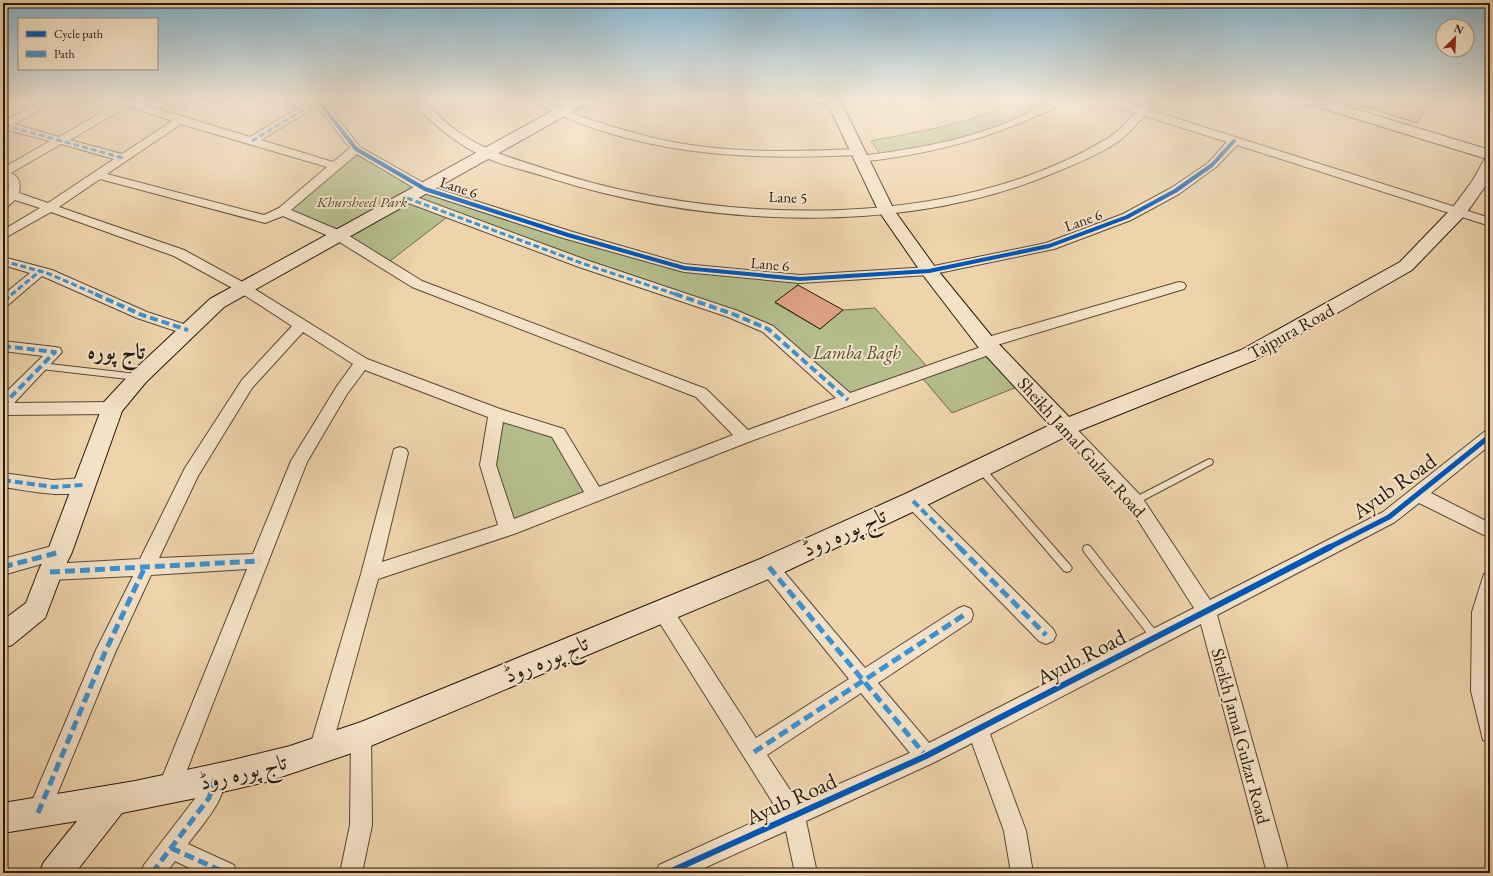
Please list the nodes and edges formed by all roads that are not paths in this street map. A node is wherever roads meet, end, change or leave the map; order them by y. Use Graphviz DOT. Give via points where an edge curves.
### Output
graph roads {
  1 [pos="60,141"];
  2 [pos="149,141"];
  3 [pos="252,141"];
  4 [pos="350,141"];
  5 [pos="465,141"];
  6 [pos="510,141"];
  7 [pos="654,141"];
  8 [pos="852,141"];
  9 [pos="967,141"];
  10 [pos="1111,141"];
  11 [pos="1234,141"];
  12 [pos="1444,141"];
  13 [pos="356,149"];
  14 [pos="488,154"];
  15 [pos="1490,155"];
  16 [pos="859,156"];
  17 [pos="123,158"];
  18 [pos="1490,163"];
  19 [pos="335,166"];
  20 [pos="3,174"];
  21 [pos="98,175"];
  22 [pos="1485,182"];
  23 [pos="425,189"];
  24 [pos="407,198"];
  25 [pos="8,200"];
  26 [pos="50,207"];
  27 [pos="886,210"];
  28 [pos="283,211"];
  29 [pos="1459,211"];
  30 [pos="1490,222"];
  31 [pos="3,235"];
  32 [pos="338,235"];
  33 [pos="3,261"];
  34 [pos="40,271"];
  35 [pos="929,271"];
  36 [pos="1178,286"];
  37 [pos="243,288"];
  38 [pos="3,302"];
  39 [pos="301,325"];
  40 [pos="188,330"];
  41 [pos="989,345"];
  42 [pos="3,346"];
  43 [pos="362,363"];
  44 [pos="41,366"];
  45 [pos="139,377"];
  46 [pos="848,400"];
  47 [pos="3,405"];
  48 [pos="112,408"];
  49 [pos="3,409"];
  50 [pos="496,414"];
  51 [pos="1065,427"];
  52 [pos="745,436"];
  53 [pos="1490,436"];
  54 [pos="400,453"];
  55 [pos="1209,462"];
  56 [pos="980,468"];
  57 [pos="3,480"];
  58 [pos="84,485"];
  59 [pos="1418,494"];
  60 [pos="595,495"];
  61 [pos="912,501"];
  62 [pos="1135,501"];
  63 [pos="508,529"];
  64 [pos="1490,531"];
  65 [pos="1087,549"];
  66 [pos="60,552"];
  67 [pos="260,561"];
  68 [pos="3,567"];
  69 [pos="145,567"];
  70 [pos="769,567"];
  71 [pos="1067,568"];
  72 [pos="50,572"];
  73 [pos="370,574"];
  74 [pos="1490,580"];
  75 [pos="663,611"];
  76 [pos="1207,612"];
  77 [pos="964,616"];
  78 [pos="1046,635"];
  79 [pos="3,636"];
  80 [pos="1156,638"];
  81 [pos="863,681"];
  82 [pos="978,730"];
  83 [pos="1490,733"];
  84 [pos="361,736"];
  85 [pos="320,750"];
  86 [pos="754,752"];
  87 [pos="926,756"];
  88 [pos="216,779"];
  89 [pos="168,790"];
  90 [pos="114,799"];
  91 [pos="38,813"];
  92 [pos="794,816"];
  93 [pos="4,819"];
  94 [pos="171,848"];
  95 [pos="56,873"];
  96 [pos="152,873"];
  97 [pos="226,873"];
  98 [pos="351,873"];
  99 [pos="667,873"];
  100 [pos="806,873"];
  101 [pos="1022,873"];
  102 [pos="1278,873"];
  1 -- 17 [label="street"];
  1 -- 20 [label="street"];
  2 -- 17 [label="street"];
  3 -- 19 [label="street"];
  4 -- 13 [label="street, Lane 6"];
  5 -- 14 [label="street, Lane 5"];
  6 -- 14 [label="main road"];
  7 -- 16 [label="street" via="764,155"];
  8 -- 16 [label="main road, Sheikh Jamal Gulzar Road"];
  9 -- 16 [label="street" via="887,156"];
  10 -- 27 [label="street, Lane 5" via="1021,183 958,200"];
  11 -- 29 [label="street"];
  11 -- 35 [label="street, Lane 6" via="1212,165 1175,191 1127,217 1049,246"];
  12 -- 15 [label="main road"];
  13 -- 19 [label="street"];
  13 -- 23 [label="street, Lane 6"];
  14 -- 23 [label="main road"];
  14 -- 27 [label="street, Lane 5" via="591,187 661,202 744,211 819,214"];
  16 -- 27 [label="main road, Sheikh Jamal Gulzar Road"];
  17 -- 21 [label="street"];
  18 -- 22 [label="main road, Tajpura Road"];
  19 -- 28 [label="street"];
  20 -- 25 [label="street" via="12,178 15,186"];
  21 -- 26 [label="street"];
  21 -- 28 [label="street" via="265,219"];
  22 -- 29 [label="main road, Tajpura Road"];
  23 -- 24 [label="main road"];
  23 -- 35 [label="street, Lane 6" via="568,235 684,268 800,279"];
  24 -- 32 [label="main road"];
  24 -- 46 [label="street" via="584,264 733,314 768,329"];
  25 -- 26 [label="street"];
  26 -- 31 [label="street"];
  26 -- 37 [label="street" via="179,253"];
  27 -- 35 [label="main road, Sheikh Jamal Gulzar Road"];
  28 -- 32 [label="street"];
  29 -- 30 [label="street"];
  29 -- 51 [label="main road, Tajpura Road" via="1406,266 1248,355"];
  32 -- 37 [label="main road"];
  32 -- 52 [label="street" via="417,284 701,393"];
  33 -- 34 [label="street"];
  34 -- 38 [label="street"];
  34 -- 40 [label="street" via="142,315"];
  35 -- 41 [label="main road, Sheikh Jamal Gulzar Road"];
  36 -- 41 [label="street"];
  37 -- 39 [label="street"];
  37 -- 40 [label="main road" via="217,303"];
  39 -- 43 [label="street"];
  39 -- 69 [label="street" via="247,384 191,473"];
  40 -- 45 [label="main road"];
  41 -- 46 [label="street"];
  41 -- 51 [label="main road, Sheikh Jamal Gulzar Road"];
  42 -- 44 [label="street" via="55,352"];
  43 -- 50 [label="street"];
  43 -- 67 [label="street" via="342,390 299,461"];
  44 -- 45 [label="lane"];
  44 -- 47 [label="street"];
  45 -- 48 [label="main road"];
  46 -- 52 [label="street"];
  48 -- 49 [label="street"];
  48 -- 58 [label="main road"];
  50 -- 60 [label="street" via="558,433"];
  50 -- 63 [label="street" via="488,464"];
  51 -- 56 [label="main road, تاج پورہ روڈ"];
  51 -- 62 [label="street, Sheikh Jamal Gulzar Road"];
  52 -- 60 [label="street"];
  53 -- 59 [label="street, Ayub Road"];
  54 -- 73 [label="street"];
  55 -- 62 [label="lane"];
  56 -- 61 [label="main road, تاج پورہ روڈ"];
  56 -- 71 [label="lane"];
  57 -- 58 [label="street" via="53,487"];
  58 -- 66 [label="main road"];
  59 -- 64 [label="street"];
  59 -- 76 [label="street, Ayub Road" via="1389,517"];
  60 -- 63 [label="street"];
  61 -- 70 [label="main road, تاج پورہ روڈ"];
  61 -- 78 [label="street"];
  62 -- 76 [label="street, Sheikh Jamal Gulzar Road"];
  63 -- 73 [label="street"];
  65 -- 80 [label="lane"];
  66 -- 68 [label="street"];
  66 -- 72 [label="main road"];
  67 -- 69 [label="street"];
  67 -- 89 [label="street"];
  69 -- 72 [label="street"];
  69 -- 91 [label="street" via="106,650"];
  70 -- 75 [label="main road, تاج پورہ روڈ"];
  70 -- 81 [label="street"];
  72 -- 79 [label="main road" via="36,610"];
  73 -- 85 [label="street"];
  74 -- 83 [label="street" via="1481,612 1481,683"];
  75 -- 84 [label="main road, تاج پورہ روڈ"];
  75 -- 86 [label="street"];
  76 -- 80 [label="street, Ayub Road"];
  76 -- 102 [label="street, Sheikh Jamal Gulzar Road"];
  77 -- 81 [label="street"];
  80 -- 82 [label="street, Ayub Road"];
  81 -- 86 [label="street"];
  81 -- 87 [label="street"];
  82 -- 87 [label="street, Ayub Road"];
  82 -- 101 [label="street" via="1015,831"];
  84 -- 85 [label="main road, تاج پورہ روڈ"];
  84 -- 98 [label="street" via="361,825"];
  85 -- 88 [label="main road, تاج پورہ روڈ" via="266,768"];
  86 -- 92 [label="street"];
  87 -- 92 [label="street, Ayub Road"];
  88 -- 89 [label="main road, تاج پورہ روڈ"];
  88 -- 94 [label="street" via="209,798"];
  89 -- 90 [label="main road, تاج پورہ روڈ"];
  90 -- 91 [label="main road, تاج پورہ روڈ"];
  90 -- 95 [label="main road"];
  91 -- 93 [label="main road, تاج پورہ روڈ"];
  92 -- 99 [label="street, Ayub Road"];
  92 -- 100 [label="street"];
  94 -- 96 [label="street"];
  94 -- 97 [label="street"];
}
